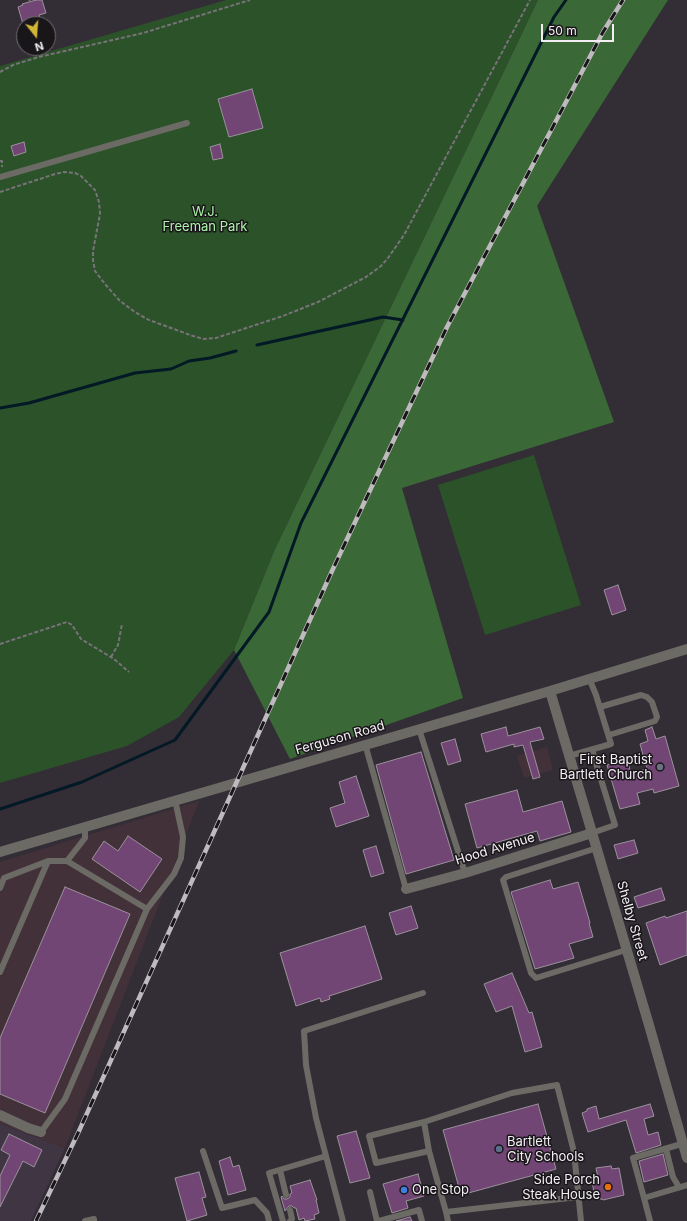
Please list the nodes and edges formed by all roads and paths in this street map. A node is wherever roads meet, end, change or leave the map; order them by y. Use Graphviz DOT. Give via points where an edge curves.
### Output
graph roads {
  1 [pos="250,0"];
  2 [pos="530,0"];
  3 [pos="0,72"];
  4 [pos="186,123"];
  5 [pos="0,160"];
  6 [pos="2,167"];
  7 [pos="0,177"];
  8 [pos="0,192"];
  9 [pos="122,624"];
  10 [pos="0,644"];
  11 [pos="687,649"];
  12 [pos="111,657"];
  13 [pos="129,672"];
  14 [pos="589,678"];
  15 [pos="550,691"];
  16 [pos="600,707"];
  17 [pos="419,729"];
  18 [pos="609,735"];
  19 [pos="364,744"];
  20 [pos="592,750"];
  21 [pos="570,756"];
  22 [pos="175,800"];
  23 [pos="85,826"];
  24 [pos="592,833"];
  25 [pos="597,848"];
  26 [pos="0,852"];
  27 [pos="48,861"];
  28 [pos="67,861"];
  29 [pos="465,873"];
  30 [pos="0,888"];
  31 [pos="406,889"];
  32 [pos="147,909"];
  33 [pos="626,950"];
  34 [pos="0,972"];
  35 [pos="423,993"];
  36 [pos="0,1115"];
  37 [pos="424,1122"];
  38 [pos="41,1132"];
  39 [pos="685,1143"];
  40 [pos="666,1149"];
  41 [pos="203,1151"];
  42 [pos="430,1151"];
  43 [pos="326,1156"];
  44 [pos="687,1158"];
  45 [pos="280,1170"];
  46 [pos="687,1185"];
  47 [pos="679,1187"];
  48 [pos="370,1192"];
  49 [pos="286,1195"];
  50 [pos="578,1197"];
  51 [pos="644,1198"];
  52 [pos="290,1210"];
  53 [pos="446,1212"];
  54 [pos="85,1221"];
  55 [pos="94,1221"];
  56 [pos="269,1221"];
  57 [pos="283,1221"];
  58 [pos="290,1221"];
  59 [pos="343,1221"];
  60 [pos="378,1221"];
  61 [pos="422,1221"];
  62 [pos="448,1221"];
  63 [pos="581,1221"];
  64 [pos="650,1221"];
  1 -- 3 [label="path" via="143,33 39,57"];
  2 -- 8 [label="path" via="404,235 388,258 366,277 284,316 216,338 204,339 149,320 120,301 95,271 92,251 100,214 95,190 81,176 64,172"];
  4 -- 7 [label="lane"];
  5 -- 6 [label="path"];
  9 -- 12 [label="path" via="118,645"];
  10 -- 12 [label="path" via="67,622 81,639"];
  11 -- 14 [label="street, Ferguson Road"];
  12 -- 13 [label="path"];
  14 -- 15 [label="street, Ferguson Road"];
  14 -- 16 [label="lane"];
  15 -- 17 [label="street, Ferguson Road"];
  15 -- 21 [label="street, Shelby Street"];
  16 -- 18 [label="lane"];
  16 -- 18 [label="lane" via="641,696 647,697 652,702 657,717 655,722"];
  17 -- 19 [label="street, Ferguson Road"];
  17 -- 29 [label="lane"];
  18 -- 20 [label="lane" via="611,744"];
  19 -- 22 [label="street, Ferguson Road"];
  19 -- 31 [label="lane"];
  20 -- 21 [label="lane"];
  20 -- 24 [label="lane" via="615,825"];
  21 -- 24 [label="street, Shelby Street"];
  22 -- 23 [label="street, Ferguson Road"];
  22 -- 32 [label="lane" via="183,837 181,858 174,874"];
  23 -- 26 [label="street, Ferguson Road"];
  23 -- 28 [label="lane" via="85,838"];
  24 -- 25 [label="street, Shelby Street"];
  24 -- 29 [label="street, Hood Avenue"];
  25 -- 33 [label="street, Shelby Street"];
  25 -- 33 [label="lane" via="506,876 503,880 531,974 536,978"];
  27 -- 28 [label="lane"];
  27 -- 30 [label="lane" via="4,878"];
  27 -- 34 [label="lane"];
  28 -- 32 [label="lane"];
  29 -- 31 [label="street, Hood Avenue"];
  32 -- 38 [label="lane" via="65,1099"];
  33 -- 39 [label="street, Shelby Street"];
  35 -- 43 [label="lane" via="304,1031 306,1065"];
  36 -- 38 [label="street"];
  37 -- 42 [label="lane"];
  37 -- 42 [label="lane" via="369,1136 376,1163"];
  37 -- 50 [label="lane" via="512,1093 557,1086 574,1152"];
  39 -- 40 [label="lane"];
  39 -- 44 [label="street, Shelby Street"];
  40 -- 47 [label="lane" via="673,1177"];
  40 -- 51 [label="lane" via="633,1158"];
  41 -- 56 [label="lane" via="222,1208 256,1200 267,1213"];
  42 -- 53 [label="lane"];
  43 -- 45 [label="lane"];
  43 -- 59 [label="lane"];
  45 -- 49 [label="lane"];
  45 -- 57 [label="lane" via="269,1173"];
  46 -- 47 [label="lane"];
  47 -- 51 [label="lane"];
  48 -- 60 [label="lane"];
  50 -- 53 [label="lane"];
  50 -- 63 [label="lane"];
  51 -- 64 [label="lane"];
  52 -- 58 [label="lane"];
  53 -- 62 [label="lane"];
  54 -- 55 [label="lane"];
  60 -- 61 [label="lane" via="419,1210"];
}
